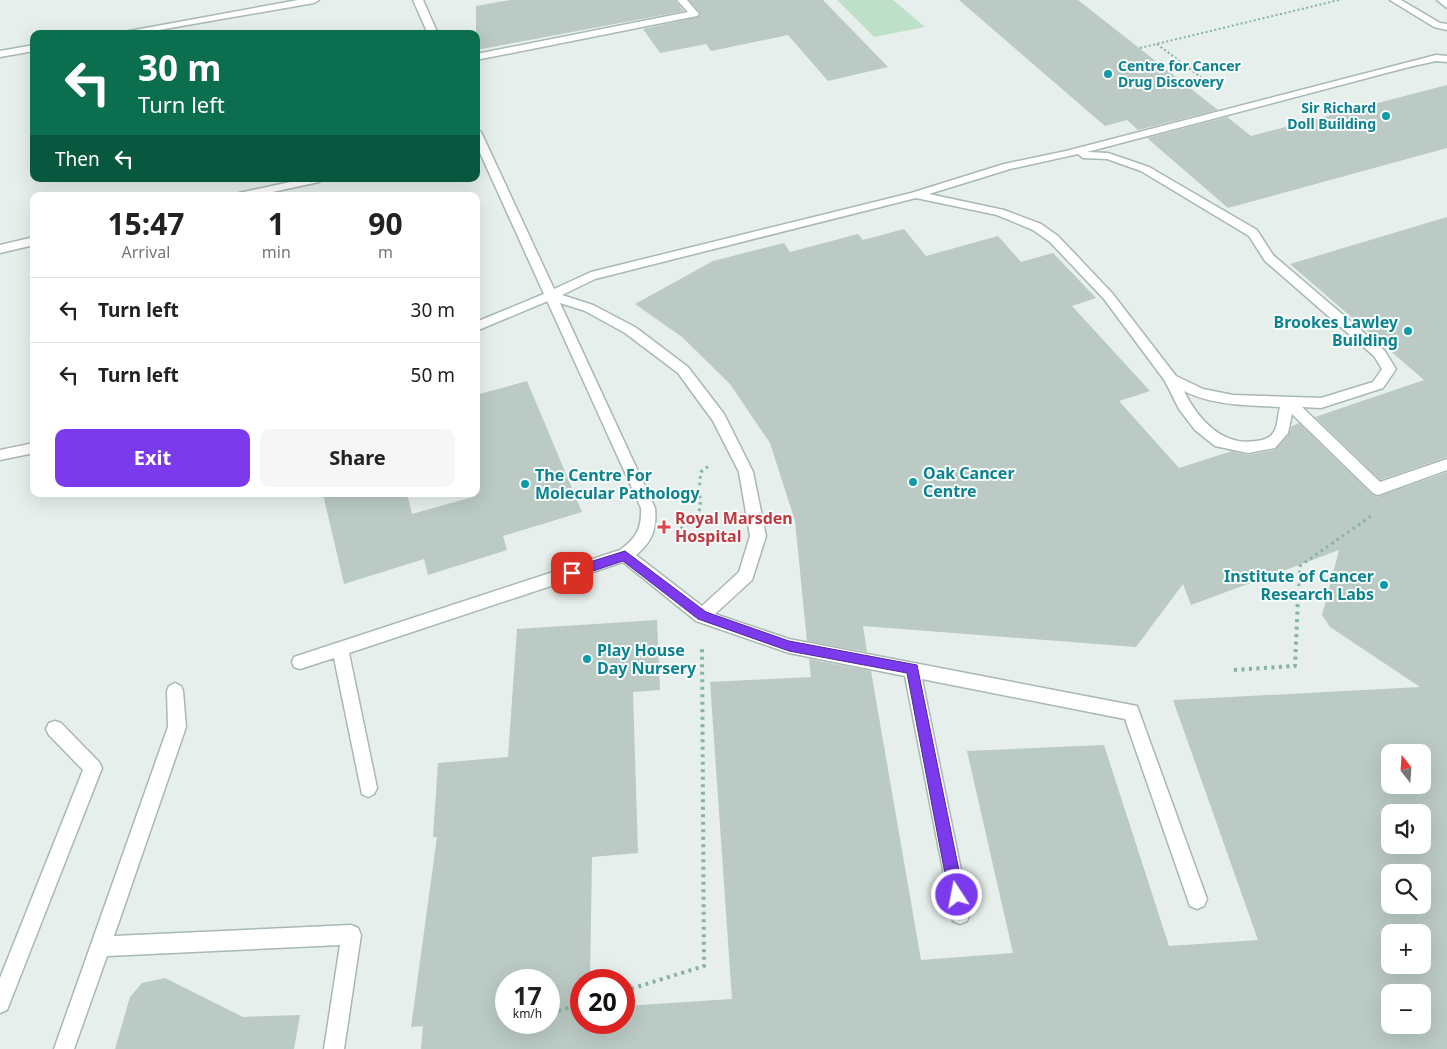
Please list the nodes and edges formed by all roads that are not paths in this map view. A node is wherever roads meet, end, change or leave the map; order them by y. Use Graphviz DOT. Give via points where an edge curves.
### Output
graph roads {
  1 [pos="314,0"];
  2 [pos="418,0"];
  3 [pos="682,0"];
  4 [pos="1395,0"];
  5 [pos="1442,0"];
  6 [pos="1447,5"];
  7 [pos="1447,27"];
  8 [pos="141,30"];
  9 [pos="431,30"];
  10 [pos="30,49"];
  11 [pos="0,54"];
  12 [pos="480,56"];
  13 [pos="1447,59"];
  14 [pos="480,144"];
  15 [pos="1067,154"];
  16 [pos="306,182"];
  17 [pos="259,192"];
  18 [pos="915,194"];
  19 [pos="30,243"];
  20 [pos="0,249"];
  21 [pos="551,295"];
  22 [pos="480,325"];
  23 [pos="1171,379"];
  24 [pos="1288,402"];
  25 [pos="30,449"];
  26 [pos="0,455"];
  27 [pos="1447,464"];
  28 [pos="625,556"];
  29 [pos="702,616"];
  30 [pos="340,648"];
  31 [pos="300,662"];
  32 [pos="912,669"];
  33 [pos="175,691"];
  34 [pos="54,729"];
  35 [pos="368,788"];
  36 [pos="1196,899"];
  37 [pos="960,914"];
  38 [pos="100,946"];
  39 [pos="0,1003"];
  40 [pos="64,1049"];
  41 [pos="334,1049"];
  1 -- 8 [label="street"];
  2 -- 9 [label="street"];
  3 -- 12 [label="street" via="694,14"];
  4 -- 7 [label="street" via="1437,25"];
  5 -- 6 [label="street"];
  10 -- 11 [label="street"];
  13 -- 15 [label="street" via="1436,58 1407,65"];
  14 -- 21 [label="street"];
  15 -- 18 [label="street" via="1008,166"];
  15 -- 24 [label="street" via="1108,156 1145,169 1252,233 1269,258 1379,353 1389,369 1378,385 1321,402"];
  16 -- 17 [label="street"];
  18 -- 21 [label="street" via="591,276"];
  18 -- 23 [label="street" via="1000,212 1037,227 1054,239 1108,296"];
  19 -- 20 [label="street"];
  21 -- 22 [label="street"];
  21 -- 28 [label="street" via="648,508 650,523 644,541"];
  21 -- 29 [label="street" via="589,308 630,330 683,370 719,418 746,472 758,536 746,575"];
  23 -- 24 [label="street" via="1200,393 1233,400"];
  23 -- 24 [label="street" via="1184,405 1200,426 1220,442 1248,448 1270,444 1281,433"];
  24 -- 27 [label="street" via="1378,490"];
  25 -- 26 [label="street"];
  28 -- 29 [label="street"];
  28 -- 30 [label="street"];
  29 -- 32 [label="street" via="789,646"];
  30 -- 31 [label="street"];
  30 -- 35 [label="street"];
  32 -- 36 [label="street" via="1132,712"];
  32 -- 37 [label="street"];
  33 -- 38 [label="street" via="177,727"];
  34 -- 39 [label="street" via="93,768"];
  38 -- 40 [label="street"];
  38 -- 41 [label="street" via="351,935"];
}
